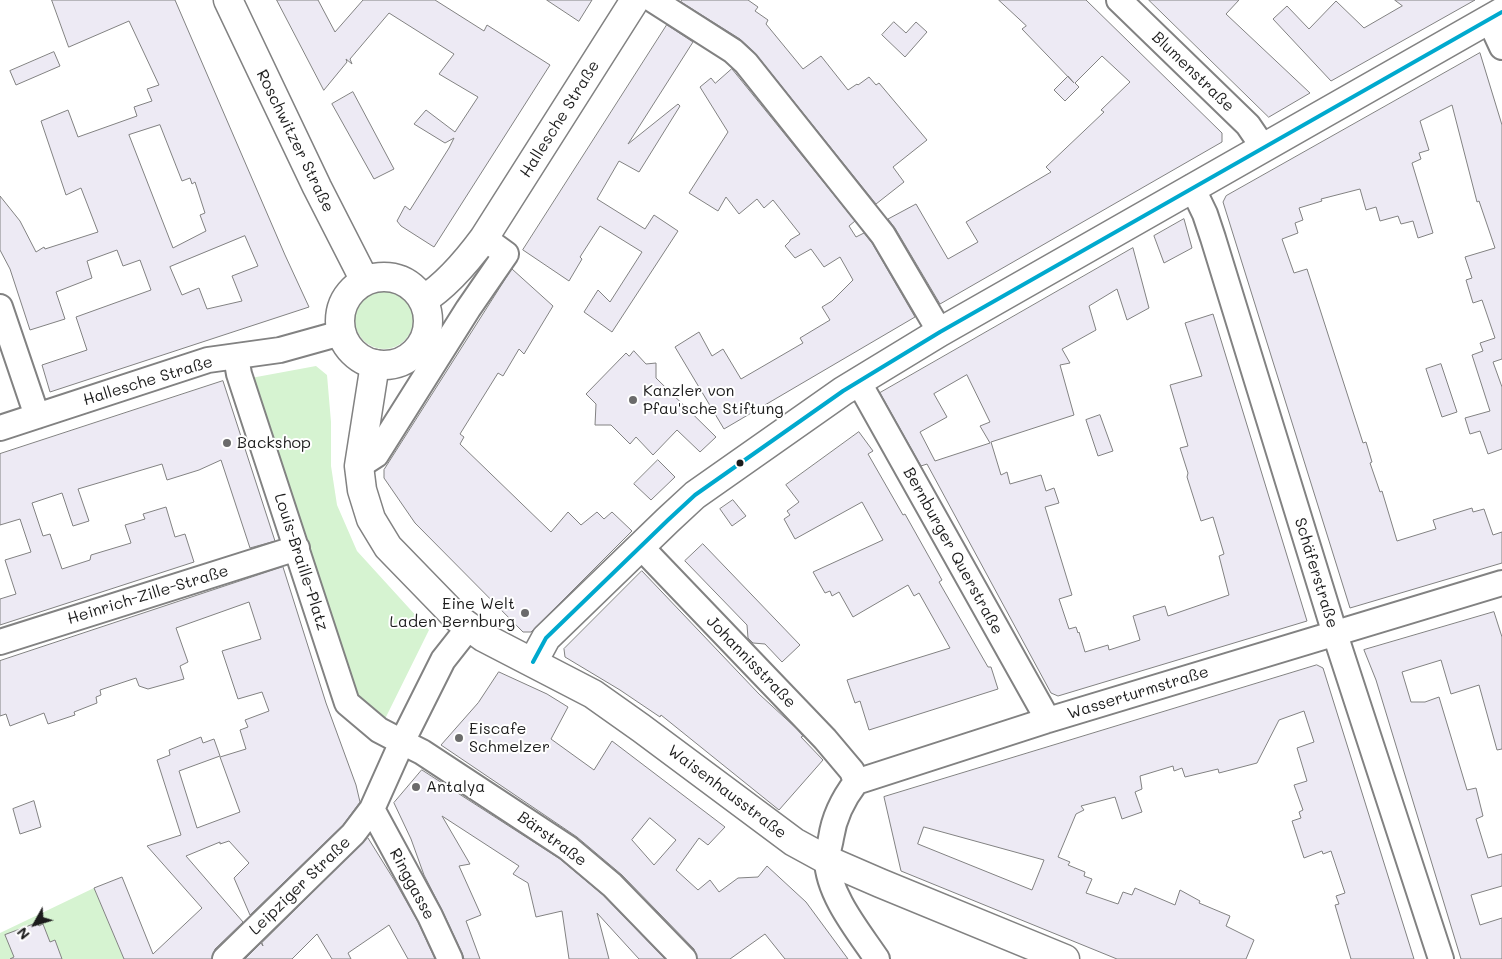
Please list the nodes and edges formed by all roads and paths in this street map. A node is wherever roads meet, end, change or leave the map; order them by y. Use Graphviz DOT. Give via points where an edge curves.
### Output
graph roads {
  1 [pos="228,0"];
  2 [pos="635,0"];
  3 [pos="653,0"];
  4 [pos="1119,0"];
  5 [pos="1496,15"];
  6 [pos="1502,47"];
  7 [pos="1263,147"];
  8 [pos="1192,187"];
  9 [pos="484,238"];
  10 [pos="365,280"];
  11 [pos="423,300"];
  12 [pos="0,306"];
  13 [pos="940,332"];
  14 [pos="341,333"];
  15 [pos="236,357"];
  16 [pos="375,364"];
  17 [pos="858,381"];
  18 [pos="37,416"];
  19 [pos="0,428"];
  20 [pos="359,466"];
  21 [pos="640,546"];
  22 [pos="296,548"];
  23 [pos="1502,583"];
  24 [pos="469,627"];
  25 [pos="1335,634"];
  26 [pos="0,642"];
  27 [pos="532,662"];
  28 [pos="1048,720"];
  29 [pos="402,742"];
  30 [pos="856,782"];
  31 [pos="372,810"];
  32 [pos="827,860"];
  33 [pos="225,959"];
  34 [pos="450,959"];
  35 [pos="684,959"];
  36 [pos="877,959"];
  37 [pos="1065,959"];
  38 [pos="1441,959"];
  1 -- 10 [label="street, Roschwitzer Straße"];
  2 -- 9 [label="street, Hallesche Straße"];
  3 -- 13 [label="street" via="740,56 883,236"];
  4 -- 7 [label="street, Blumenstraße" via="1248,126"];
  5 -- 6 [label="street"];
  5 -- 7 [label="street"];
  7 -- 8 [label="street"];
  8 -- 13 [label="street"];
  8 -- 25 [label="street, Schäferstraße" via="1213,238"];
  9 -- 11 [label="street, Hallesche Straße" via="458,270"];
  9 -- 20 [label="street" via="506,254 376,455"];
  10 -- 11 [label="street" via="384,276 398,278 415,289"];
  10 -- 14 [label="street" via="343,302 339,321"];
  11 -- 16 [label="street" via="428,324 419,347 400,362"];
  12 -- 18 [label="street"];
  13 -- 17 [label="street"];
  14 -- 15 [label="street, Hallesche Straße" via="298,346"];
  14 -- 16 [label="street" via="354,353"];
  15 -- 18 [label="street, Hallesche Straße" via="208,360"];
  15 -- 22 [label="street, Louis-Braille-Platz"];
  16 -- 20 [label="street"];
  17 -- 21 [label="street" via="703,490"];
  17 -- 28 [label="street, Bernburger Querstraße"];
  18 -- 19 [label="street, Hallesche Straße"];
  20 -- 24 [label="street" via="365,503 379,534 401,563"];
  21 -- 27 [label="street" via="546,638"];
  21 -- 30 [label="street, Johannisstraße" via="825,739 852,770"];
  22 -- 26 [label="street, Heinrich-Zille-Straße"];
  22 -- 29 [label="street, Louis-Braille-Platz" via="347,703 379,730"];
  23 -- 25 [label="street, Wasserturmstraße"];
  24 -- 27 [label="street"];
  24 -- 29 [label="street" via="443,660"];
  25 -- 28 [label="street, Wasserturmstraße"];
  25 -- 38 [label="street, Schäferstraße"];
  27 -- 32 [label="street, Waisenhausstraße" via="616,709 794,842"];
  28 -- 30 [label="street, Wasserturmstraße"];
  29 -- 31 [label="street"];
  29 -- 35 [label="street, Bärstraße" via="496,799 568,848 612,885"];
  30 -- 32 [label="street" via="838,812"];
  31 -- 33 [label="street, Leipziger Straße" via="353,834"];
  31 -- 34 [label="street, Ringgasse"];
  32 -- 36 [label="street" via="837,896"];
  32 -- 37 [label="street, Waisenhausstraße"];
}
